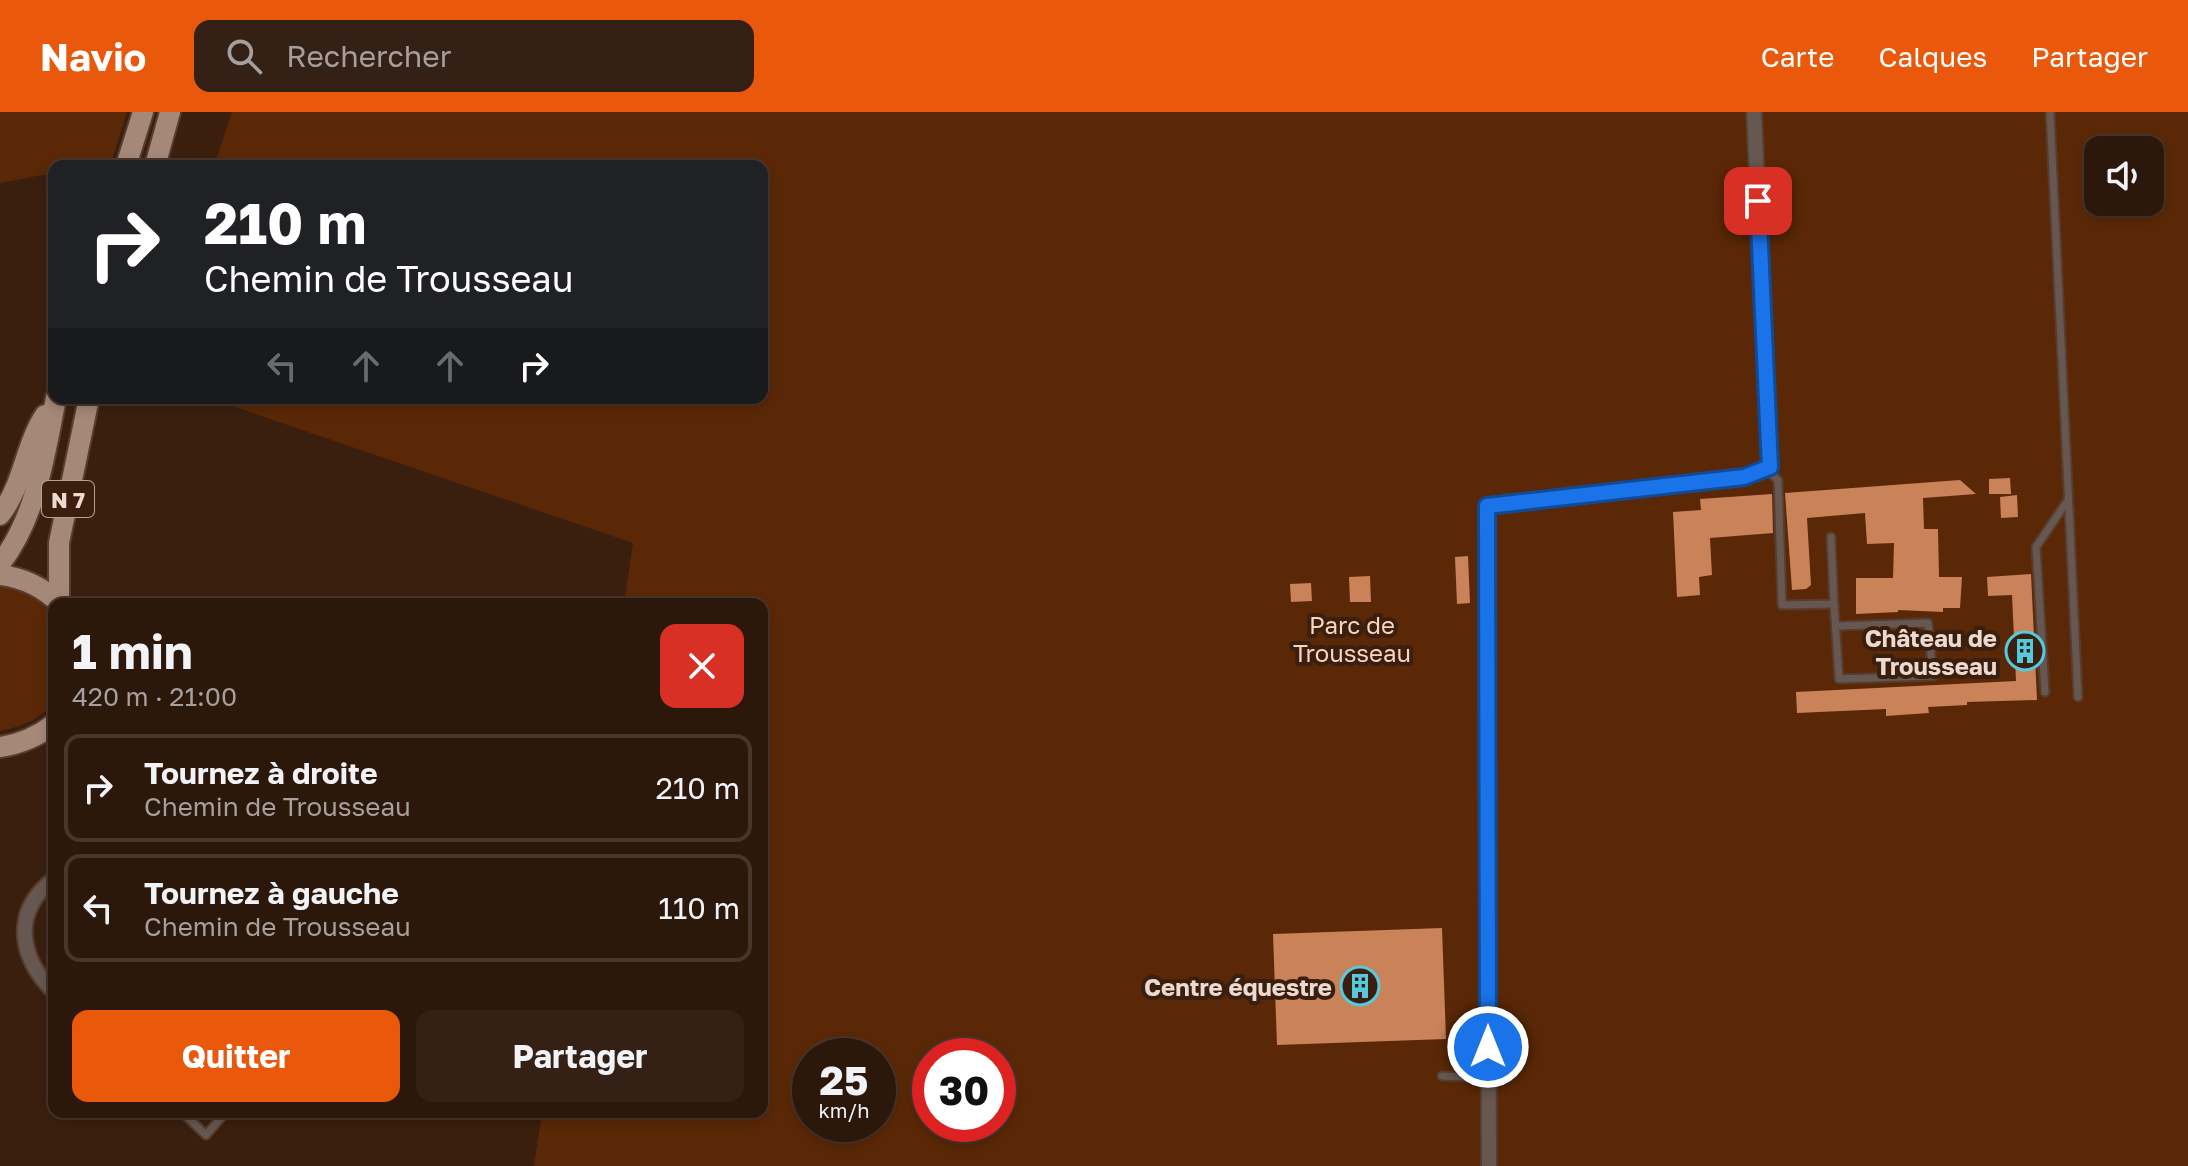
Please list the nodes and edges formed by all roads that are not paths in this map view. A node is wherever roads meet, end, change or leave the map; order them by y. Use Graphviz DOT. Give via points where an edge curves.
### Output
graph roads {
  1 [pos="143,112"];
  2 [pos="170,112"];
  3 [pos="1754,112"];
  4 [pos="2050,112"];
  5 [pos="128,160"];
  6 [pos="157,160"];
  7 [pos="52,404"];
  8 [pos="55,404"];
  9 [pos="88,404"];
  10 [pos="1765,469"];
  11 [pos="2069,499"];
  12 [pos="0,515"];
  13 [pos="1831,537"];
  14 [pos="0,564"];
  15 [pos="0,575"];
  16 [pos="54,598"];
  17 [pos="60,598"];
  18 [pos="1834,604"];
  19 [pos="1836,626"];
  20 [pos="2045,692"];
  21 [pos="2078,697"];
  22 [pos="48,728"];
  23 [pos="0,747"];
  24 [pos="48,886"];
  25 [pos="48,986"];
  26 [pos="1442,1076"];
  27 [pos="1488,1078"];
  28 [pos="188,1118"];
  29 [pos="221,1118"];
  30 [pos="1489,1166"];
  1 -- 5 [label="main road"];
  2 -- 6 [label="main road"];
  3 -- 10 [label="street" via="1770,467"];
  4 -- 11 [label="lane"];
  7 -- 12 [label="main road"];
  8 -- 14 [label="main road, N 7" via="24,525"];
  9 -- 17 [label="main road, N 7" via="59,543"];
  10 -- 18 [label="lane" via="1778,480 1782,605"];
  10 -- 27 [label="street" via="1744,477 1487,506"];
  11 -- 20 [label="lane" via="2036,547"];
  11 -- 21 [label="lane"];
  13 -- 18 [label="lane"];
  15 -- 16 [label="main road" via="40,586"];
  18 -- 19 [label="lane"];
  19 -- 19 [label="lane" via="1839,679 1933,676 1928,623"];
  22 -- 23 [label="main road" via="20,744"];
  24 -- 25 [label="street" via="31,904 24,927 26,953"];
  26 -- 27 [label="lane"];
  27 -- 30 [label="street"];
  28 -- 29 [label="lane" via="206,1135"];
}
